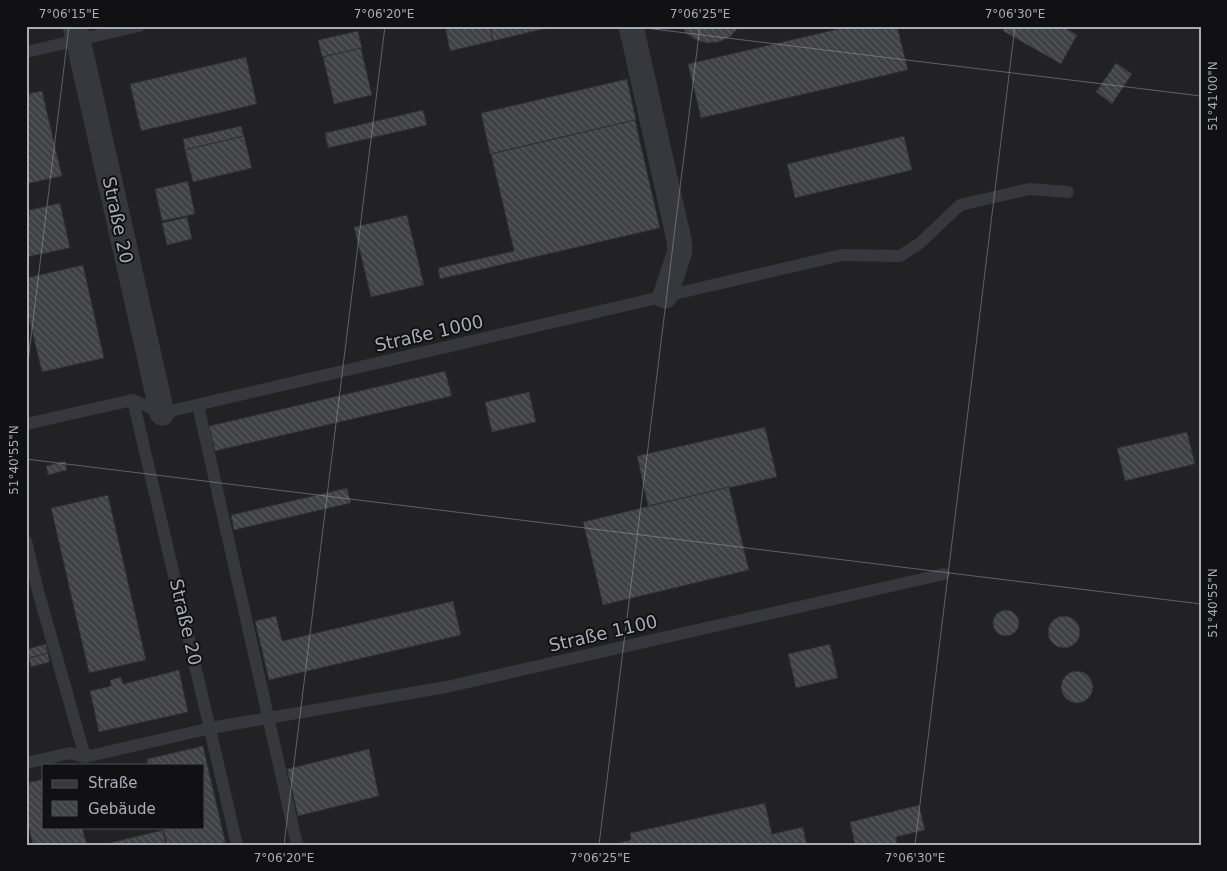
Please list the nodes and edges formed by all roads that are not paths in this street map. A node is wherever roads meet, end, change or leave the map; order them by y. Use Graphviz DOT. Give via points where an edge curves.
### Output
graph roads {
  1 [pos="139,26"];
  2 [pos="631,26"];
  3 [pos="77,33"];
  4 [pos="26,52"];
  5 [pos="1068,192"];
  6 [pos="665,296"];
  7 [pos="133,400"];
  8 [pos="198,405"];
  9 [pos="162,413"];
  10 [pos="26,424"];
  11 [pos="26,541"];
  12 [pos="944,574"];
  13 [pos="269,719"];
  14 [pos="211,728"];
  15 [pos="85,757"];
  16 [pos="26,763"];
  17 [pos="237,845"];
  18 [pos="297,845"];
  1 -- 3 [label="lane"];
  2 -- 6 [label="street" via="680,240 680,251"];
  3 -- 4 [label="lane"];
  3 -- 9 [label="street, Straße 20"];
  5 -- 6 [label="lane, Straße 1000" via="1030,190 960,205 920,243 900,256 842,255"];
  6 -- 8 [label="lane, Straße 1000"];
  7 -- 9 [label="lane"];
  7 -- 10 [label="lane"];
  7 -- 14 [label="lane, Straße 20"];
  8 -- 9 [label="lane, Straße 1000"];
  8 -- 13 [label="lane"];
  11 -- 15 [label="lane"];
  12 -- 13 [label="lane, Straße 1100" via="446,687"];
  13 -- 14 [label="lane, Straße 1100"];
  13 -- 18 [label="lane"];
  14 -- 15 [label="lane, Straße 1100"];
  14 -- 17 [label="lane, Straße 20"];
  15 -- 16 [label="lane, Straße 1100" via="70,753"];
}
